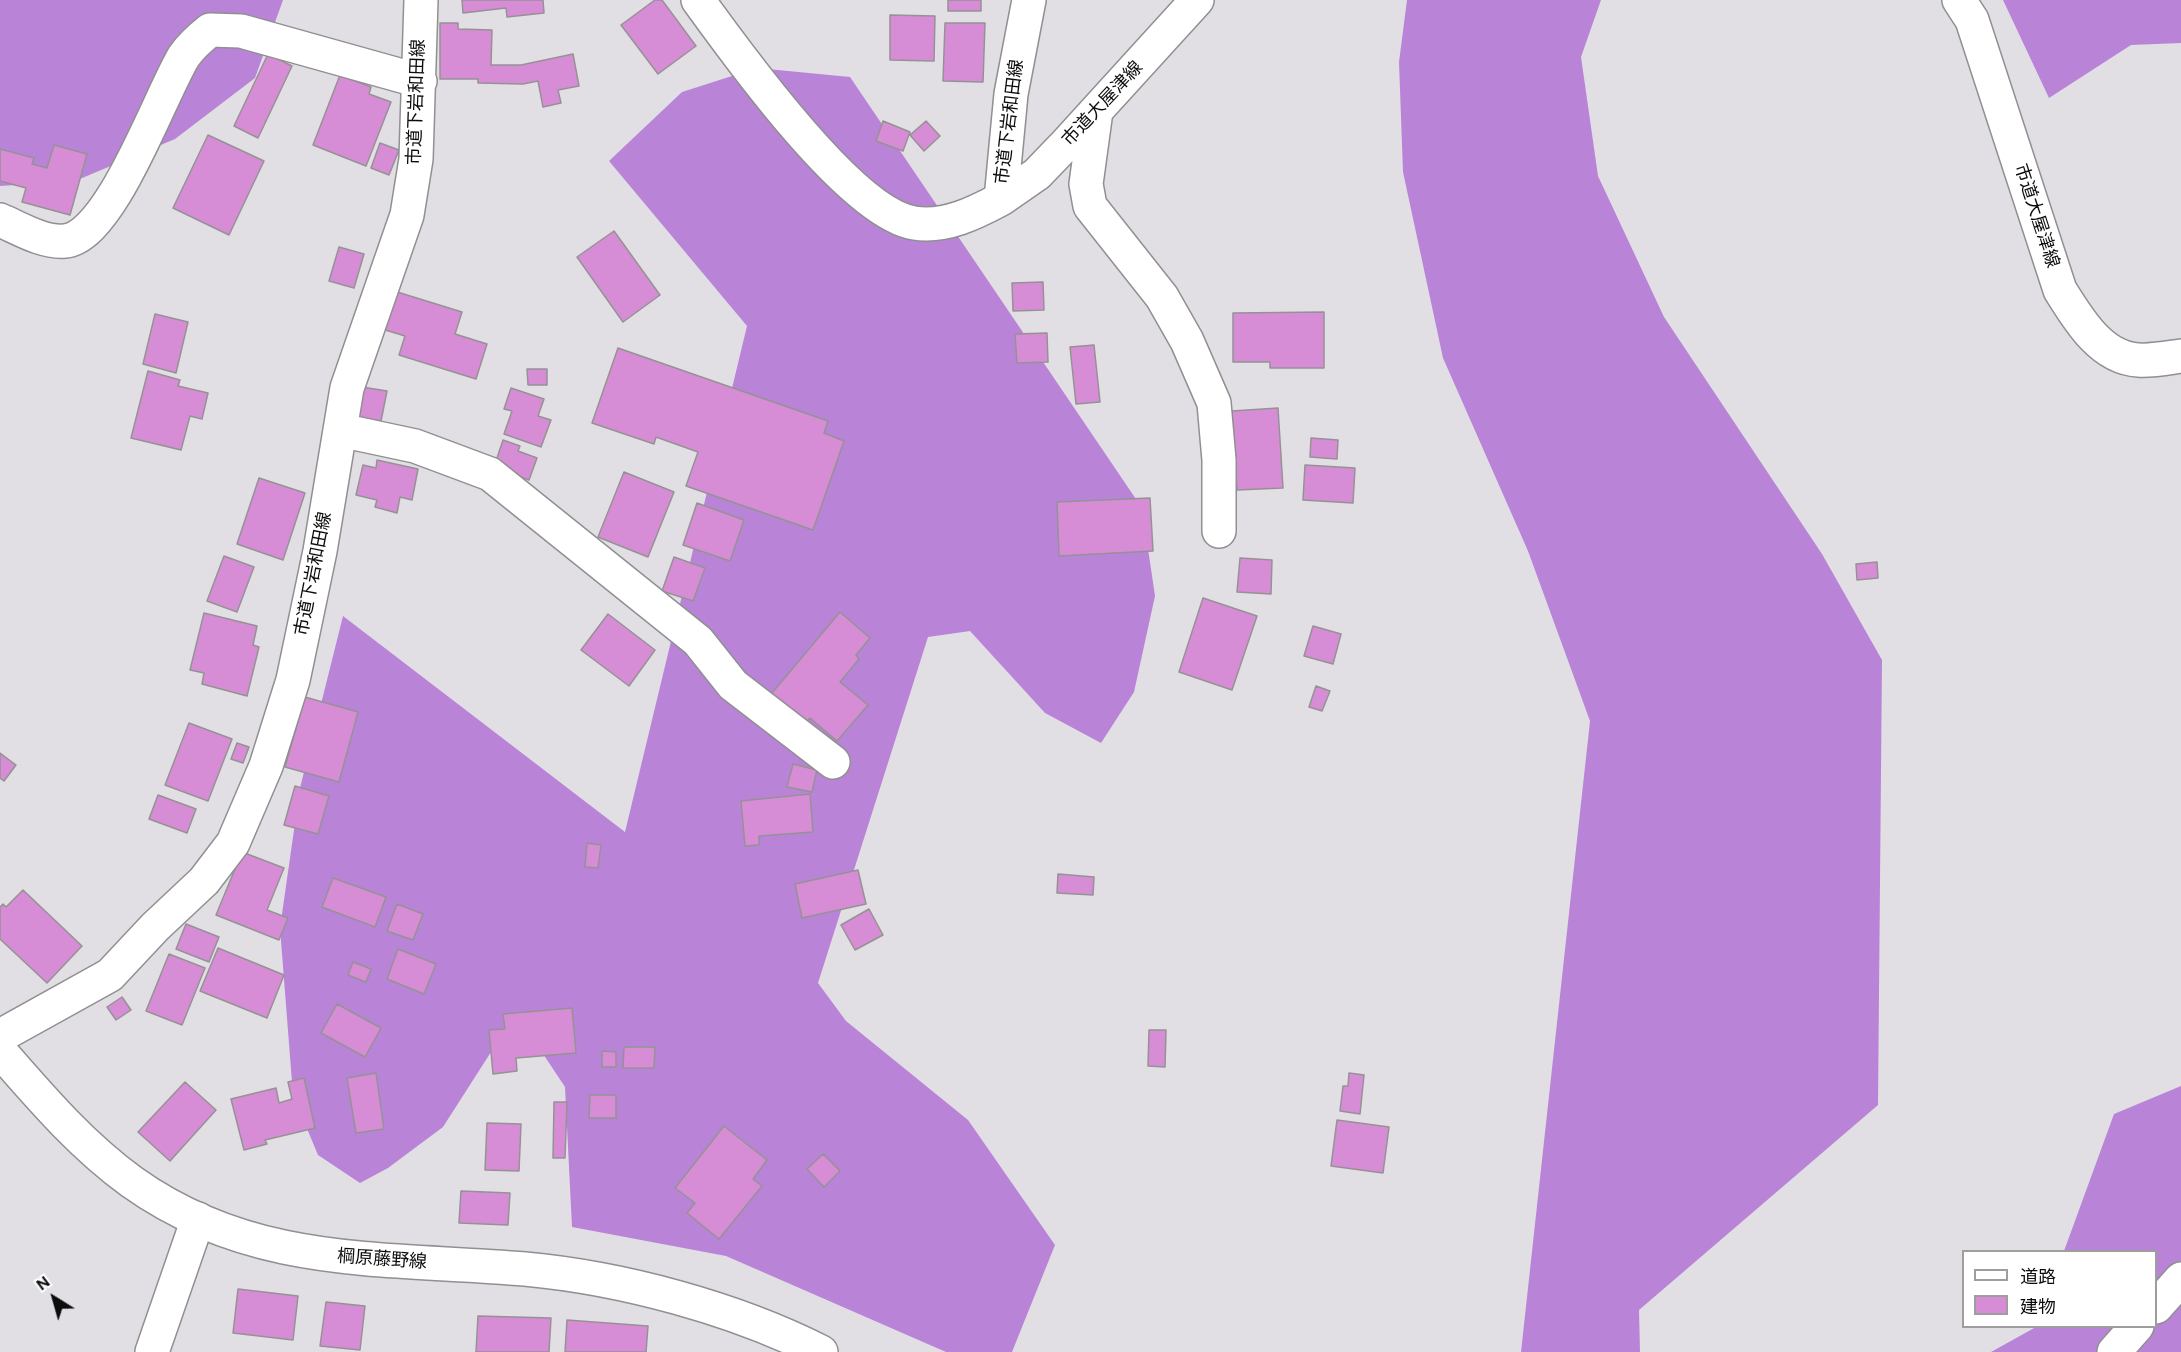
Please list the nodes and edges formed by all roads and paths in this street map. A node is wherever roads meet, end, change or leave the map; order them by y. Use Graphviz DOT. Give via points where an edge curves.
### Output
graph roads {
  1 [pos="421,0"];
  2 [pos="698,0"];
  3 [pos="1029,0"];
  4 [pos="1197,0"];
  5 [pos="1959,0"];
  6 [pos="420,81"];
  7 [pos="1096,111"];
  8 [pos="1000,199"];
  9 [pos="0,220"];
  10 [pos="2181,356"];
  11 [pos="340,430"];
  12 [pos="1219,531"];
  13 [pos="833,762"];
  14 [pos="0,1036"];
  15 [pos="0,1051"];
  16 [pos="198,1219"];
  17 [pos="2181,1279"];
  18 [pos="2157,1306"];
  19 [pos="2135,1328"];
  20 [pos="152,1352"];
  21 [pos="821,1352"];
  22 [pos="2114,1352"];
  1 -- 6 [label="street, 市道下岩和田線"];
  2 -- 8 [label="street, 市道下岩和田線" via="752,75 792,121 865,198 887,214 915,223 935,223 966,217"];
  3 -- 8 [label="street, 市道下岩和田線" via="1011,94"];
  4 -- 7 [label="street, 市道大屋津線"];
  5 -- 10 [label="street, 市道大屋津線" via="1972,20 2055,274 2070,306 2104,347 2123,357 2138,360"];
  6 -- 9 [label="street" via="241,31 210,30 185,56 118,191 82,236 65,241 44,239"];
  6 -- 11 [label="street, 市道下岩和田線" via="416,159 407,215 347,388"];
  7 -- 8 [label="street, 市道大屋津線" via="1037,174"];
  7 -- 12 [label="street" via="1086,184 1090,206 1162,297 1187,341 1214,403"];
  11 -- 13 [label="street" via="415,446 490,474 698,641 733,685"];
  11 -- 14 [label="street, 市道下岩和田線" via="293,680 266,766 233,843 204,881 110,975"];
  15 -- 16 [label="street, 棡原藤野線" via="66,1127 132,1182"];
  16 -- 20 [label="street"];
  16 -- 21 [label="street, 棡原藤野線" via="267,1245 306,1253 527,1269 624,1285 703,1306"];
  17 -- 18 [label="street"];
  19 -- 22 [label="street"];
}
